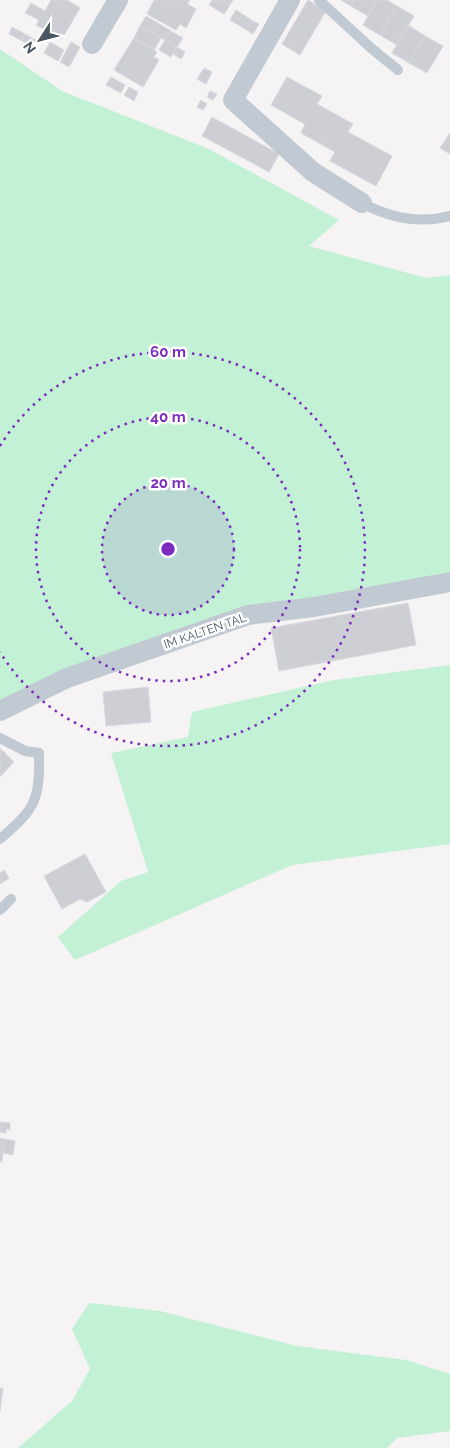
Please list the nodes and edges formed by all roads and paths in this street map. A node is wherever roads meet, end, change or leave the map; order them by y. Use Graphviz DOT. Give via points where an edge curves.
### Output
graph roads {
  1 [pos="118,0"];
  2 [pos="290,0"];
  3 [pos="319,0"];
  4 [pos="92,44"];
  5 [pos="398,70"];
  6 [pos="362,203"];
  7 [pos="450,216"];
  8 [pos="450,582"];
  9 [pos="0,711"];
  10 [pos="0,738"];
  11 [pos="0,839"];
  12 [pos="11,898"];
  13 [pos="0,910"];
  1 -- 4 [label="street"];
  2 -- 6 [label="street" via="233,100 313,172"];
  3 -- 5 [label="lane"];
  6 -- 7 [label="lane" via="398,218 433,220"];
  8 -- 9 [label="street, IM KALTEN TAL" via="314,607 248,615 67,678"];
  10 -- 11 [label="lane" via="25,751 39,754 40,770 35,802 24,818"];
  12 -- 13 [label="lane"];
}
